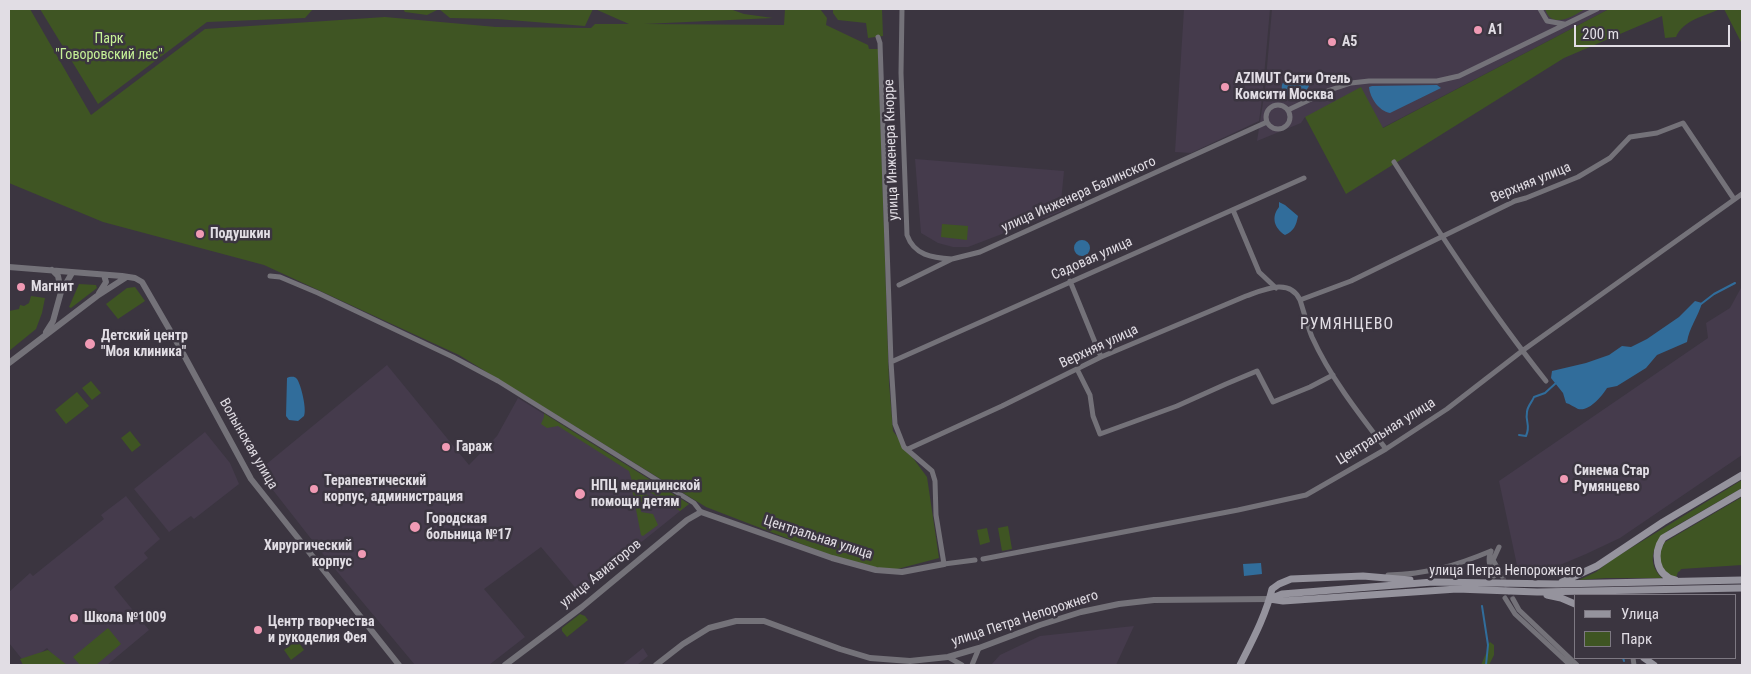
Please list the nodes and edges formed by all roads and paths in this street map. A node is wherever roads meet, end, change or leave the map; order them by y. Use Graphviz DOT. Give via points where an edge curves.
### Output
graph roads {
  1 [pos="902,9"];
  2 [pos="1540,9"];
  3 [pos="1596,9"];
  4 [pos="1565,24"];
  5 [pos="878,37"];
  6 [pos="1288,110"];
  7 [pos="1267,122"];
  8 [pos="1394,162"];
  9 [pos="1304,178"];
  10 [pos="1742,194"];
  11 [pos="1734,199"];
  12 [pos="1233,210"];
  13 [pos="1441,236"];
  14 [pos="952,259"];
  15 [pos="9,267"];
  16 [pos="52,270"];
  17 [pos="72,273"];
  18 [pos="104,275"];
  19 [pos="270,276"];
  20 [pos="126,277"];
  21 [pos="1070,282"];
  22 [pos="899,285"];
  23 [pos="1276,288"];
  24 [pos="61,292"];
  25 [pos="97,296"];
  26 [pos="1300,300"];
  27 [pos="42,336"];
  28 [pos="1522,351"];
  29 [pos="1101,357"];
  30 [pos="891,362"];
  31 [pos="9,363"];
  32 [pos="1077,369"];
  33 [pos="1333,375"];
  34 [pos="1546,381"];
  35 [pos="908,449"];
  36 [pos="1386,449"];
  37 [pos="1742,475"];
  38 [pos="1742,492"];
  39 [pos="701,512"];
  40 [pos="1499,547"];
  41 [pos="983,559"];
  42 [pos="975,560"];
  43 [pos="944,564"];
  44 [pos="1363,576"];
  45 [pos="1494,576"];
  46 [pos="1502,576"];
  47 [pos="1742,580"];
  48 [pos="1681,581"];
  49 [pos="1433,582"];
  50 [pos="1557,584"];
  51 [pos="1742,588"];
  52 [pos="1643,590"];
  53 [pos="1536,592"];
  54 [pos="1619,594"];
  55 [pos="1505,598"];
  56 [pos="1270,599"];
  57 [pos="1513,599"];
  58 [pos="1574,604"];
  59 [pos="979,648"];
  60 [pos="948,657"];
  61 [pos="399,665"];
  62 [pos="505,665"];
  63 [pos="656,665"];
  64 [pos="962,665"];
  65 [pos="972,665"];
  66 [pos="1240,665"];
  67 [pos="1570,665"];
  68 [pos="1577,665"];
  1 -- 14 [label="street, улица Инженера Кнорре" via="907,235 914,249 921,253 932,258"];
  2 -- 4 [label="street" via="1547,21"];
  3 -- 4 [label="street, улица Инженера Балинского"];
  4 -- 6 [label="street, улица Инженера Балинского" via="1458,76 1437,81 1351,83"];
  5 -- 30 [label="street" via="886,170"];
  6 -- 7 [label="street, улица Инженера Балинского" via="1281,105 1271,107 1266,114"];
  6 -- 7 [label="street" via="1290,120 1285,128 1275,129"];
  7 -- 14 [label="street, улица Инженера Балинского" via="980,252"];
  8 -- 13 [label="street"];
  9 -- 12 [label="street, Садовая улица"];
  10 -- 11 [label="street, Центральная улица"];
  11 -- 13 [label="street, Верхняя улица" via="1683,123 1657,133 1630,137 1610,158 1578,177 1515,200"];
  11 -- 28 [label="street, Центральная улица"];
  12 -- 21 [label="street, Садовая улица"];
  12 -- 23 [label="street" via="1259,272"];
  13 -- 26 [label="street, Верхняя улица" via="1351,281"];
  13 -- 28 [label="street"];
  14 -- 22 [label="street, улица Инженера Балинского"];
  15 -- 16 [label="street"];
  16 -- 17 [label="street"];
  16 -- 24 [label="street" via="59,279"];
  17 -- 18 [label="street"];
  17 -- 24 [label="street"];
  18 -- 20 [label="street"];
  18 -- 25 [label="street" via="106,282"];
  19 -- 39 [label="street" via="318,293 498,381 694,503"];
  20 -- 25 [label="street"];
  20 -- 61 [label="street, Волынская улица" via="142,282 251,479"];
  21 -- 29 [label="street"];
  21 -- 30 [label="street, Садовая улица"];
  23 -- 26 [label="street" via="1292,290"];
  23 -- 29 [label="street, Верхняя улица" via="1246,296"];
  24 -- 27 [label="street" via="53,320"];
  25 -- 27 [label="street"];
  26 -- 33 [label="street" via="1312,336"];
  27 -- 31 [label="street"];
  28 -- 34 [label="street"];
  28 -- 36 [label="street, Центральная улица" via="1447,409"];
  29 -- 32 [label="street, Верхняя улица"];
  30 -- 35 [label="street" via="895,424 904,447"];
  32 -- 33 [label="street" via="1090,395 1100,434 1258,372 1273,402"];
  32 -- 35 [label="street, Верхняя улица"];
  33 -- 36 [label="street"];
  35 -- 43 [label="street" via="932,471"];
  36 -- 41 [label="street, Центральная улица" via="1306,495"];
  37 -- 50 [label="main road" via="1597,566"];
  38 -- 48 [label="main road" via="1663,538 1657,558 1662,572 1670,579"];
  39 -- 43 [label="street, Центральная улица" via="876,570 902,572"];
  39 -- 62 [label="street, улица Авиаторов"];
  40 -- 46 [label="street" via="1493,560"];
  42 -- 43 [label="street, Центральная улица"];
  44 -- 45 [label="street" via="1434,571 1492,551 1488,558"];
  44 -- 49 [label="main road"];
  44 -- 56 [label="main road" via="1291,579 1272,589"];
  47 -- 48 [label="main road, улица Петра Непорожнего"];
  48 -- 50 [label="main road, улица Петра Непорожнего"];
  49 -- 50 [label="main road, улица Петра Непорожнего"];
  49 -- 56 [label="main road, улица Петра Непорожнего" via="1282,594"];
  51 -- 52 [label="main road, улица Петра Непорожнего"];
  52 -- 53 [label="main road, улица Петра Непорожнего"];
  52 -- 54 [label="main road"];
  53 -- 56 [label="main road, улица Петра Непорожнего" via="1457,589 1283,601"];
  53 -- 58 [label="main road"];
  55 -- 67 [label="street" via="1515,614"];
  56 -- 59 [label="street, улица Петра Непорожнего" via="1154,600 1119,604 1064,617"];
  56 -- 66 [label="main road"];
  57 -- 68 [label="street" via="1519,610"];
  59 -- 60 [label="street, улица Петра Непорожнего"];
  59 -- 65 [label="street"];
  60 -- 63 [label="street, улица Петра Непорожнего" via="910,661 870,658 764,621 736,621 709,628"];
  60 -- 64 [label="street"];
}
